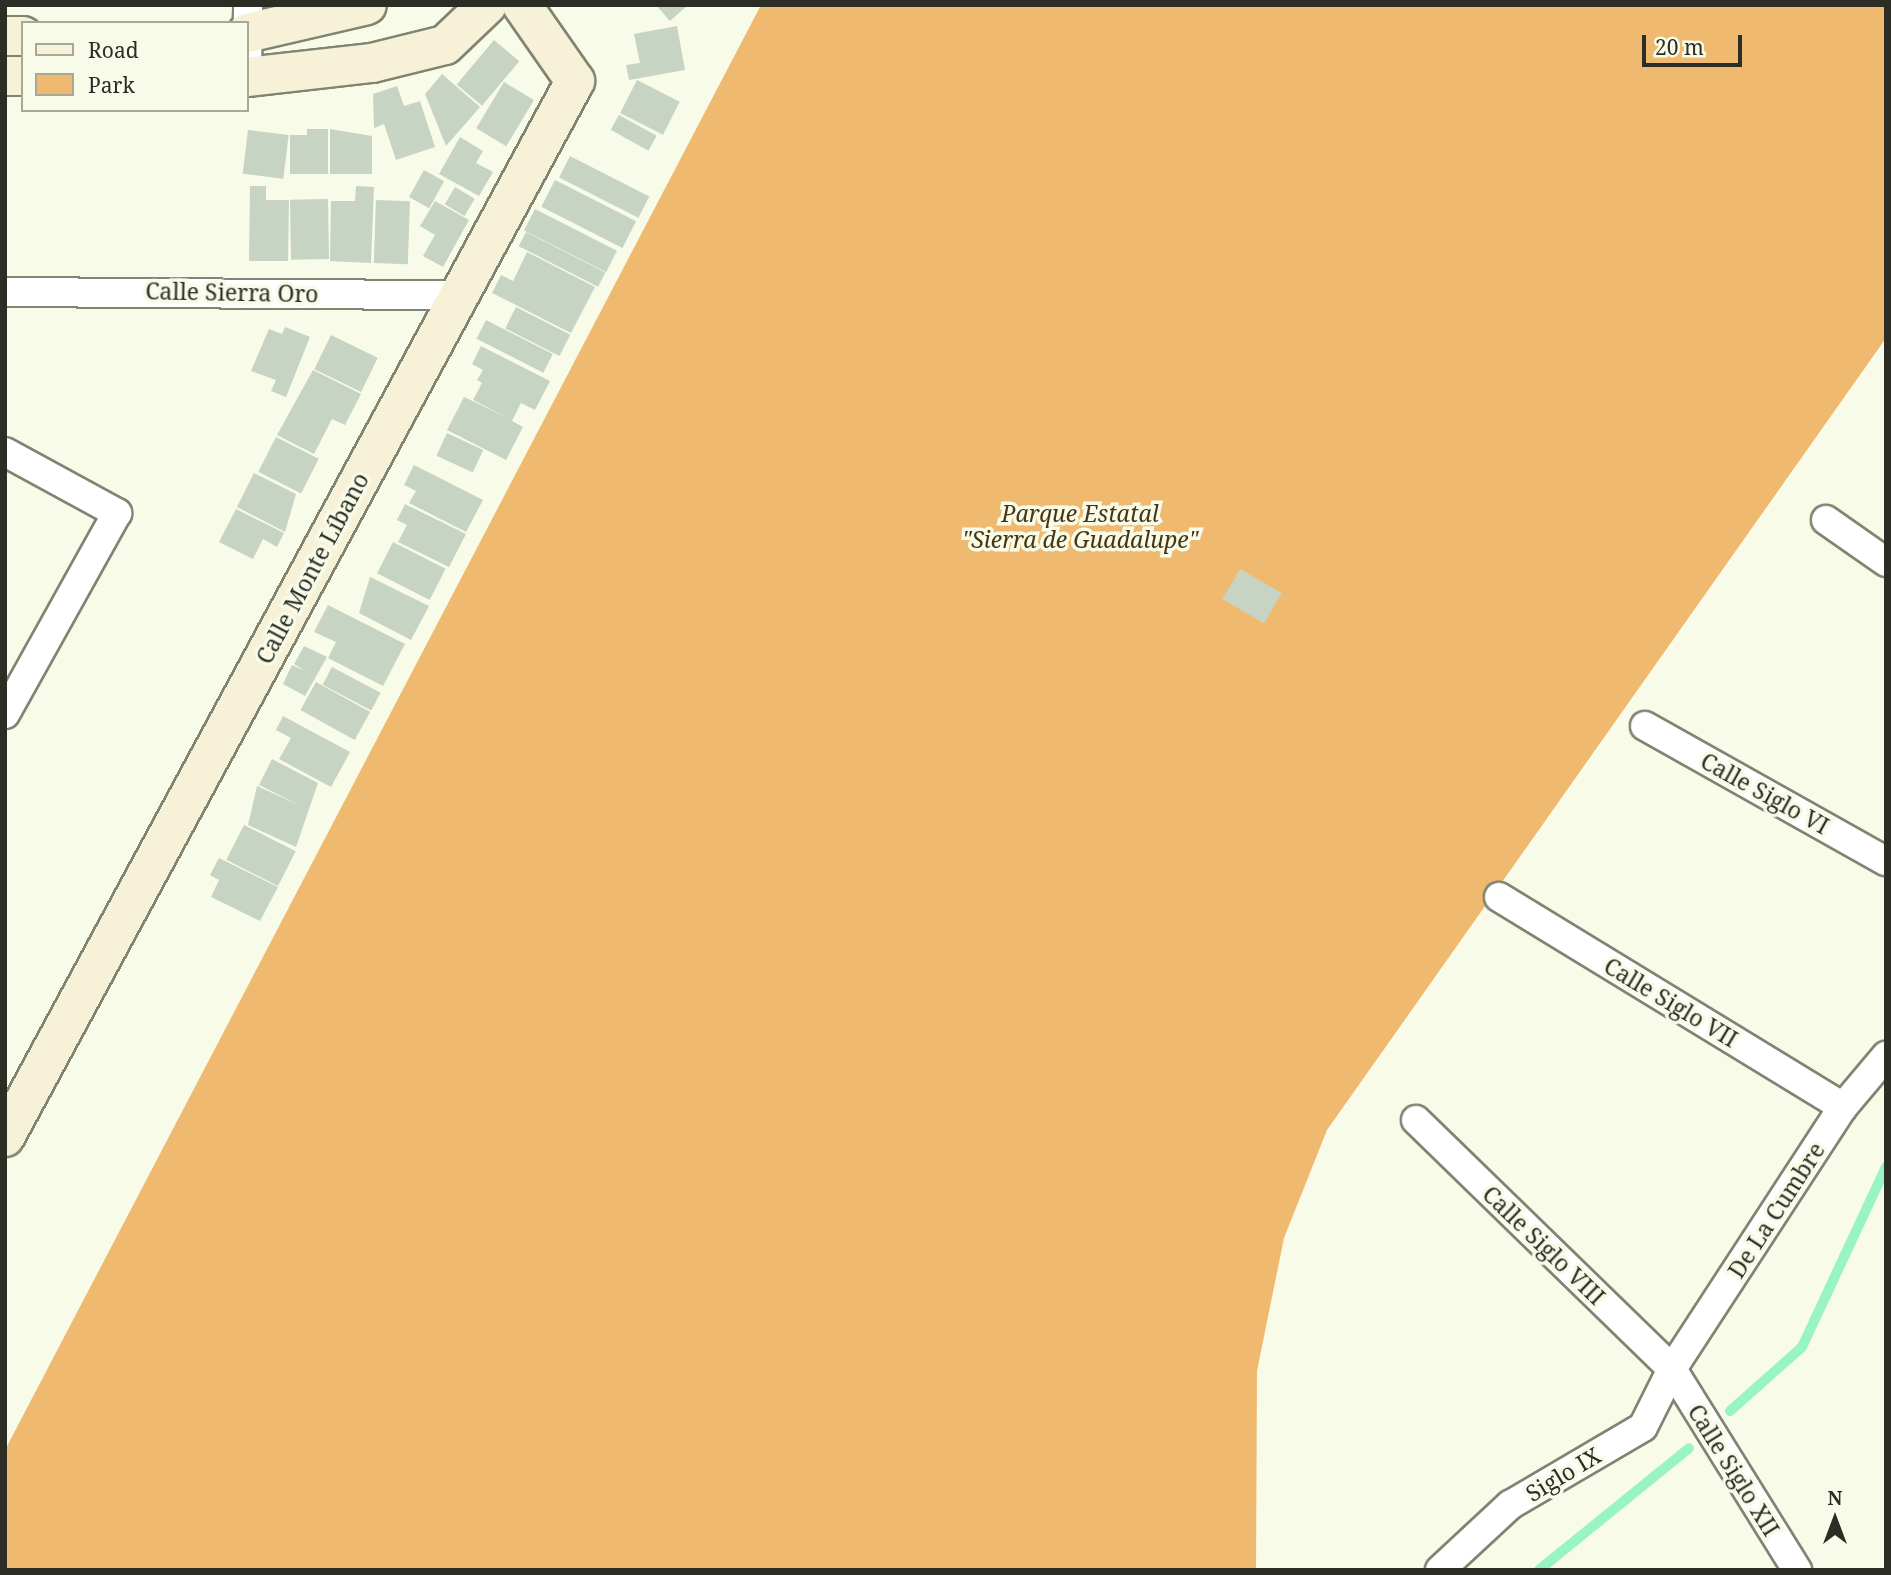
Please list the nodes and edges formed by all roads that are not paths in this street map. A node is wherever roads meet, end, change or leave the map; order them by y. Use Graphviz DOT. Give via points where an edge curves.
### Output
graph roads {
  1 [pos="367,5"];
  2 [pos="487,5"];
  3 [pos="522,5"];
  4 [pos="248,24"];
  5 [pos="248,75"];
  6 [pos="5,292"];
  7 [pos="459,295"];
  8 [pos="5,452"];
  9 [pos="1826,520"];
  10 [pos="1886,562"];
  11 [pos="5,714"];
  12 [pos="1645,726"];
  13 [pos="1886,861"];
  14 [pos="1499,897"];
  15 [pos="1886,1056"];
  16 [pos="1843,1107"];
  17 [pos="1416,1120"];
  18 [pos="5,1137"];
  19 [pos="1672,1369"];
  20 [pos="1440,1570"];
  21 [pos="1797,1570"];
  1 -- 4 [label="street"];
  2 -- 5 [label="street" via="445,45 372,63"];
  3 -- 7 [label="street, Calle Monte Líbano" via="575,81"];
  6 -- 7 [label="street, Calle Sierra Oro"];
  7 -- 18 [label="street, Calle Monte Líbano"];
  8 -- 11 [label="street" via="117,513"];
  9 -- 10 [label="street"];
  12 -- 13 [label="street, Calle Siglo VI"];
  14 -- 16 [label="street, Calle Siglo VII"];
  15 -- 16 [label="street, De La Cumbre"];
  16 -- 19 [label="street, De La Cumbre"];
  17 -- 19 [label="street, Calle Siglo VIII"];
  19 -- 20 [label="street, Siglo IX" via="1643,1427 1510,1505"];
  19 -- 21 [label="street, Calle Siglo XII"];
}
